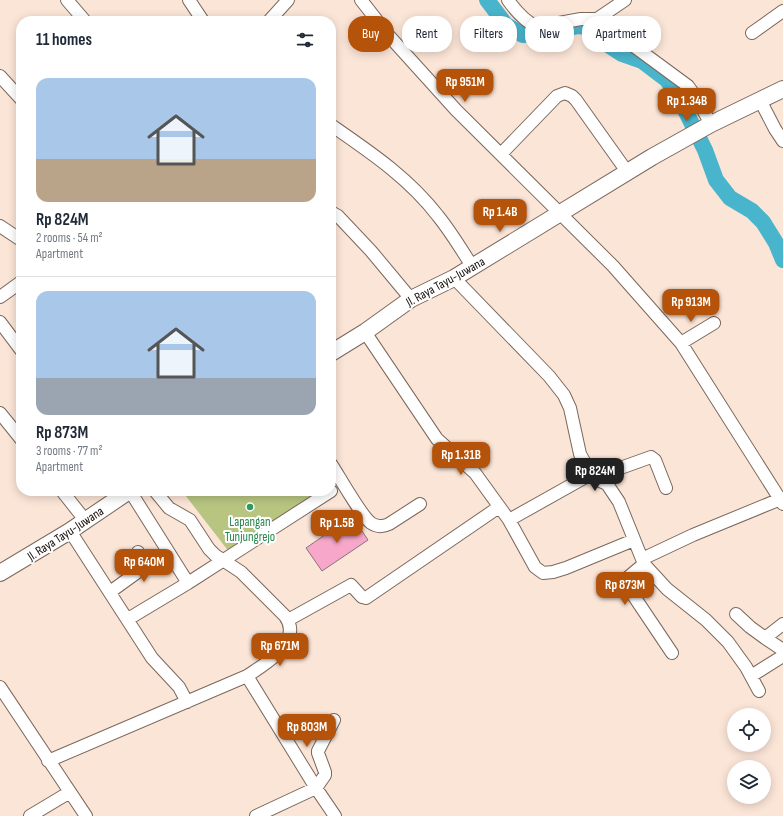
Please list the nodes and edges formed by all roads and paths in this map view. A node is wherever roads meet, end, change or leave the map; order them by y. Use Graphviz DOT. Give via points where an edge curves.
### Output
graph roads {
  1 [pos="67,0"];
  2 [pos="190,0"];
  3 [pos="288,0"];
  4 [pos="361,0"];
  5 [pos="508,0"];
  6 [pos="625,0"];
  7 [pos="783,11"];
  8 [pos="81,16"];
  9 [pos="200,16"];
  10 [pos="274,16"];
  11 [pos="601,16"];
  12 [pos="582,19"];
  13 [pos="752,33"];
  14 [pos="642,52"];
  15 [pos="0,76"];
  16 [pos="783,89"];
  17 [pos="16,94"];
  18 [pos="760,100"];
  19 [pos="707,127"];
  20 [pos="336,128"];
  21 [pos="783,141"];
  22 [pos="501,154"];
  23 [pos="628,173"];
  24 [pos="559,214"];
  25 [pos="336,215"];
  26 [pos="0,226"];
  27 [pos="16,237"];
  28 [pos="472,266"];
  29 [pos="454,278"];
  30 [pos="16,285"];
  31 [pos="0,296"];
  32 [pos="411,299"];
  33 [pos="0,322"];
  34 [pos="714,323"];
  35 [pos="365,332"];
  36 [pos="16,343"];
  37 [pos="681,343"];
  38 [pos="336,350"];
  39 [pos="0,413"];
  40 [pos="16,434"];
  41 [pos="336,472"];
  42 [pos="590,474"];
  43 [pos="601,481"];
  44 [pos="343,483"];
  45 [pos="336,488"];
  46 [pos="666,488"];
  47 [pos="66,496"];
  48 [pos="121,496"];
  49 [pos="132,496"];
  50 [pos="159,496"];
  51 [pos="323,496"];
  52 [pos="782,500"];
  53 [pos="420,504"];
  54 [pos="499,507"];
  55 [pos="85,520"];
  56 [pos="509,520"];
  57 [pos="70,531"];
  58 [pos="634,540"];
  59 [pos="138,552"];
  60 [pos="224,560"];
  61 [pos="643,562"];
  62 [pos="0,573"];
  63 [pos="188,583"];
  64 [pos="110,592"];
  65 [pos="736,614"];
  66 [pos="128,619"];
  67 [pos="288,620"];
  68 [pos="783,624"];
  69 [pos="766,638"];
  70 [pos="783,650"];
  71 [pos="672,653"];
  72 [pos="783,656"];
  73 [pos="247,676"];
  74 [pos="751,676"];
  75 [pos="0,687"];
  76 [pos="759,691"];
  77 [pos="187,702"];
  78 [pos="334,720"];
  79 [pos="48,761"];
  80 [pos="316,788"];
  81 [pos="70,792"];
  82 [pos="30,816"];
  83 [pos="86,816"];
  84 [pos="256,816"];
  85 [pos="335,816"];
  1 -- 8 [label="street"];
  2 -- 9 [label="street"];
  3 -- 10 [label="street"];
  4 -- 22 [label="street" via="390,38 427,79"];
  5 -- 12 [label="street" via="517,12 537,27"];
  6 -- 11 [label="street"];
  7 -- 13 [label="street"];
  14 -- 19 [label="street" via="688,86 695,96"];
  15 -- 17 [label="street"];
  16 -- 18 [label="main road"];
  18 -- 19 [label="main road"];
  18 -- 21 [label="street"];
  19 -- 23 [label="main road, Jl. Raya Tayu-Juwana"];
  20 -- 28 [label="street" via="375,155 423,198 438,215"];
  22 -- 23 [label="street" via="557,96 565,93 576,100"];
  22 -- 24 [label="street"];
  23 -- 24 [label="main road, Jl. Raya Tayu-Juwana"];
  24 -- 28 [label="main road, Jl. Raya Tayu-Juwana"];
  24 -- 37 [label="street" via="613,266"];
  25 -- 32 [label="street" via="371,251"];
  26 -- 27 [label="street"];
  28 -- 29 [label="main road, Jl. Raya Tayu-Juwana"];
  29 -- 32 [label="main road, Jl. Raya Tayu-Juwana"];
  29 -- 42 [label="street" via="549,376 564,395 570,408 580,454"];
  30 -- 31 [label="street"];
  32 -- 35 [label="main road, Jl. Raya Tayu-Juwana"];
  33 -- 36 [label="street"];
  34 -- 37 [label="street"];
  35 -- 38 [label="main road, Jl. Raya Tayu-Juwana"];
  35 -- 54 [label="street" via="437,439 475,473"];
  37 -- 52 [label="street"];
  39 -- 40 [label="street"];
  41 -- 44 [label="street"];
  42 -- 43 [label="street"];
  42 -- 56 [label="street"];
  43 -- 46 [label="street" via="612,471 651,457 655,460"];
  43 -- 58 [label="street" via="607,484 619,502"];
  44 -- 45 [label="street"];
  44 -- 53 [label="street" via="367,520 376,526 389,524"];
  47 -- 55 [label="street"];
  48 -- 55 [label="main road, Jl. Raya Tayu-Juwana"];
  49 -- 63 [label="street"];
  50 -- 60 [label="street" via="169,508 190,520 209,549"];
  51 -- 60 [label="street"];
  52 -- 61 [label="street" via="693,535"];
  54 -- 56 [label="street"];
  54 -- 67 [label="street" via="366,598 351,585"];
  55 -- 57 [label="main road, Jl. Raya Tayu-Juwana"];
  56 -- 58 [label="street" via="535,567 543,572 566,568"];
  57 -- 62 [label="main road, Jl. Raya Tayu-Juwana"];
  57 -- 64 [label="street"];
  58 -- 61 [label="street"];
  59 -- 64 [label="street" via="139,571"];
  60 -- 63 [label="street"];
  60 -- 67 [label="street" via="241,572"];
  61 -- 71 [label="street" via="625,583"];
  61 -- 74 [label="street" via="667,589 706,620 728,642"];
  63 -- 66 [label="street"];
  64 -- 66 [label="street"];
  65 -- 69 [label="street"];
  66 -- 77 [label="street" via="152,658 179,687"];
  67 -- 73 [label="street" via="291,632 286,645 270,661"];
  68 -- 69 [label="street"];
  69 -- 70 [label="street"];
  72 -- 74 [label="street"];
  73 -- 77 [label="street"];
  73 -- 80 [label="street"];
  74 -- 76 [label="street"];
  75 -- 79 [label="street"];
  77 -- 79 [label="street"];
  78 -- 80 [label="street" via="318,751 325,772"];
  79 -- 81 [label="street"];
  80 -- 84 [label="street"];
  80 -- 85 [label="street"];
  81 -- 82 [label="street"];
  81 -- 83 [label="street"];
}
